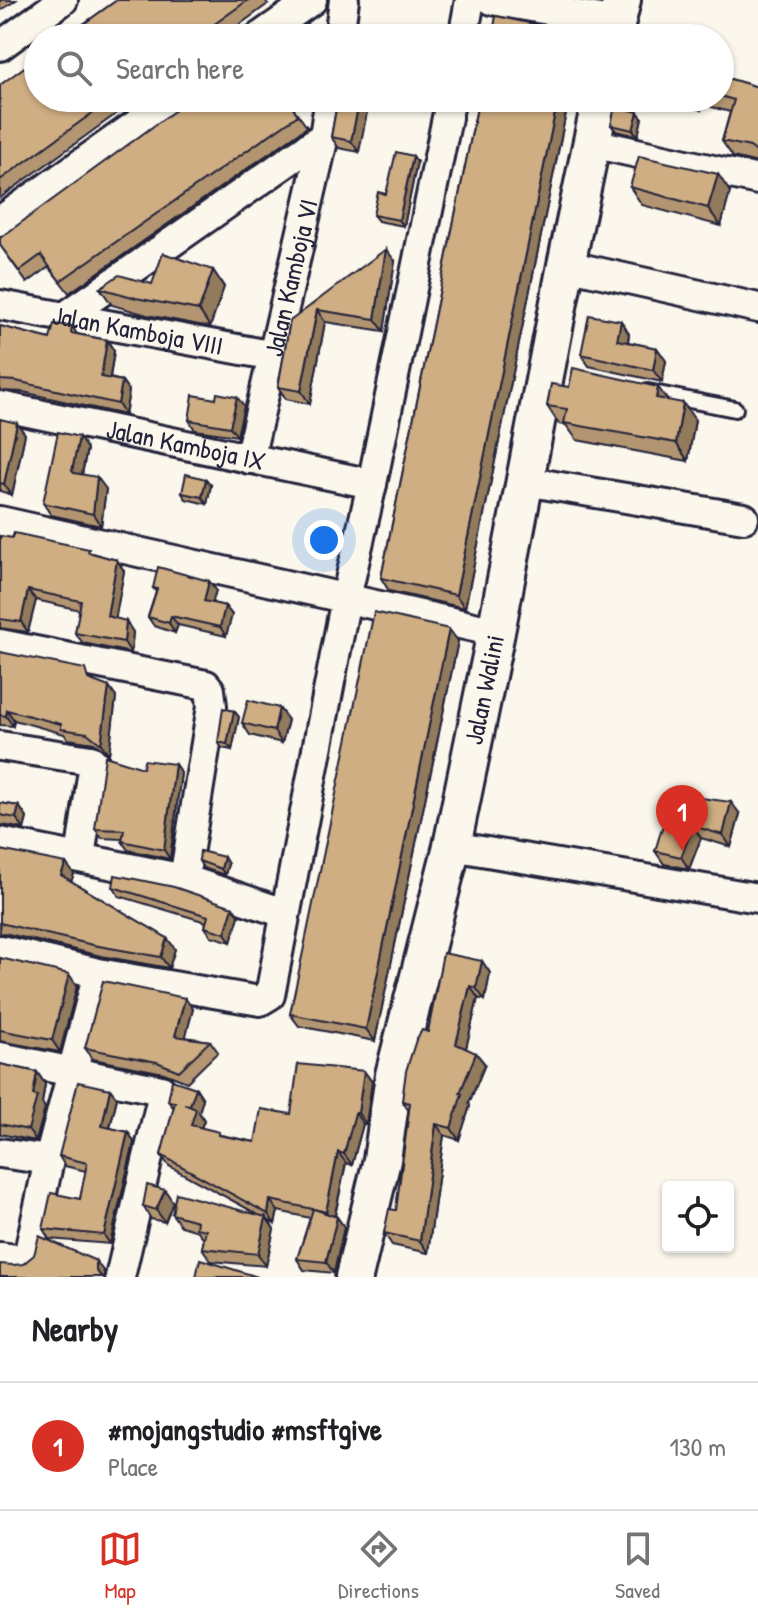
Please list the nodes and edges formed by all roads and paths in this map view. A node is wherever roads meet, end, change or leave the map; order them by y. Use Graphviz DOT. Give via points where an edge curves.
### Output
graph roads {
  1 [pos="63,0"];
  2 [pos="312,0"];
  3 [pos="344,0"];
  4 [pos="470,0"];
  5 [pos="492,0"];
  6 [pos="617,20"];
  7 [pos="30,24"];
  8 [pos="278,24"];
  9 [pos="341,24"];
  10 [pos="466,24"];
  11 [pos="24,28"];
  12 [pos="0,46"];
  13 [pos="154,112"];
  14 [pos="328,112"];
  15 [pos="448,112"];
  16 [pos="598,112"];
  17 [pos="324,136"];
  18 [pos="592,143"];
  19 [pos="758,180"];
  20 [pos="0,221"];
  21 [pos="566,265"];
  22 [pos="0,305"];
  23 [pos="758,308"];
  24 [pos="63,318"];
  25 [pos="275,356"];
  26 [pos="630,387"];
  27 [pos="0,406"];
  28 [pos="735,409"];
  29 [pos="249,459"];
  30 [pos="525,481"];
  31 [pos="372,484"];
  32 [pos="744,518"];
  33 [pos="0,521"];
  34 [pos="346,598"];
  35 [pos="496,632"];
  36 [pos="0,644"];
  37 [pos="0,746"];
  38 [pos="0,842"];
  39 [pos="452,846"];
  40 [pos="80,857"];
  41 [pos="184,879"];
  42 [pos="758,898"];
  43 [pos="284,913"];
  44 [pos="0,950"];
  45 [pos="98,973"];
  46 [pos="0,1057"];
  47 [pos="73,1073"];
  48 [pos="0,1153"];
  49 [pos="49,1160"];
  50 [pos="0,1257"];
  51 [pos="120,1277"];
  52 [pos="354,1277"];
  1 -- 7 [label="street"];
  2 -- 8 [label="street"];
  3 -- 9 [label="street"];
  4 -- 10 [label="street"];
  5 -- 6 [label="street"];
  11 -- 12 [label="street"];
  13 -- 20 [label="street"];
  14 -- 17 [label="street, Jalan Kamboja VI"];
  15 -- 31 [label="street"];
  16 -- 18 [label="street, Jalan Walini"];
  17 -- 24 [label="street"];
  17 -- 25 [label="street, Jalan Kamboja VI"];
  18 -- 19 [label="street"];
  18 -- 21 [label="street, Jalan Walini"];
  21 -- 23 [label="street"];
  21 -- 30 [label="street, Jalan Walini" via="554,369"];
  22 -- 24 [label="street, Jalan Kamboja VIII"];
  24 -- 25 [label="street, Jalan Kamboja VIII"];
  25 -- 29 [label="street, Jalan Kamboja VI"];
  26 -- 28 [label="lane"];
  27 -- 29 [label="street, Jalan Kamboja IX"];
  29 -- 31 [label="street, Jalan Kamboja IX"];
  30 -- 32 [label="street"];
  30 -- 35 [label="street, Jalan Walini"];
  31 -- 34 [label="street"];
  33 -- 34 [label="street"];
  34 -- 35 [label="street"];
  34 -- 43 [label="street"];
  35 -- 39 [label="street, Jalan Walini"];
  36 -- 41 [label="street" via="206,685 210,690 212,706"];
  37 -- 40 [label="street" via="94,763"];
  38 -- 40 [label="street"];
  39 -- 42 [label="street"];
  39 -- 52 [label="street, Jalan Walini" via="394,1075 382,1160"];
  40 -- 41 [label="street"];
  41 -- 43 [label="street"];
  43 -- 45 [label="street" via="270,995 260,1001"];
  44 -- 45 [label="street"];
  45 -- 47 [label="street"];
  46 -- 47 [label="street"];
  47 -- 49 [label="street"];
  47 -- 51 [label="street" via="161,1090 164,1096"];
  48 -- 49 [label="street"];
  49 -- 50 [label="street" via="28,1257"];
}
